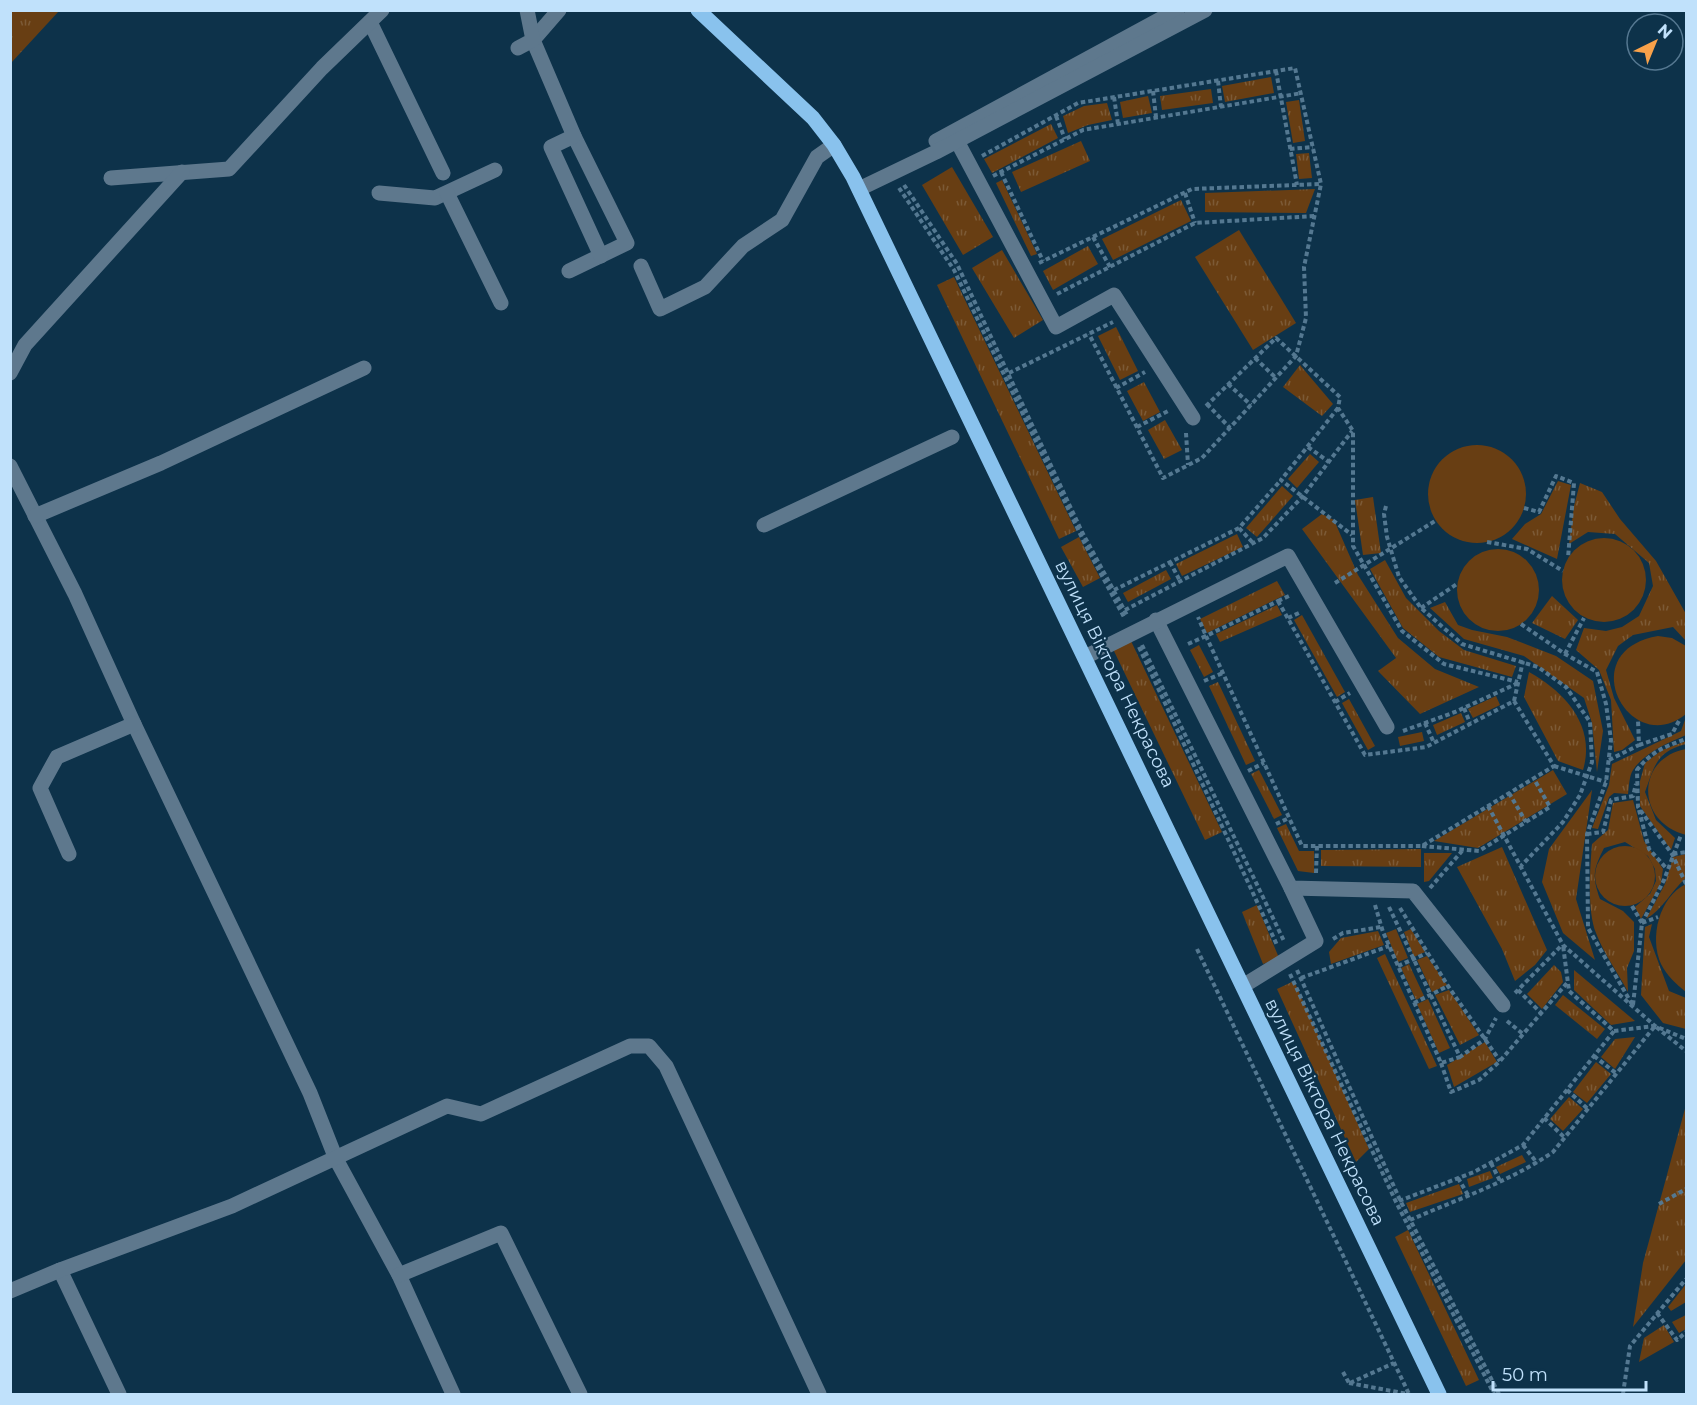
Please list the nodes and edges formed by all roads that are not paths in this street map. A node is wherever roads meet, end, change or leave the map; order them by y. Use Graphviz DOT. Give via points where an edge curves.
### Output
graph roads {
  1 [pos="382,10"];
  2 [pos="527,10"];
  3 [pos="559,10"];
  4 [pos="698,10"];
  5 [pos="1177,10"];
  6 [pos="1205,10"];
  7 [pos="370,22"];
  8 [pos="533,40"];
  9 [pos="518,48"];
  10 [pos="574,136"];
  11 [pos="936,141"];
  12 [pos="834,145"];
  13 [pos="960,147"];
  14 [pos="495,170"];
  15 [pos="182,172"];
  16 [pos="443,173"];
  17 [pos="111,178"];
  18 [pos="859,189"];
  19 [pos="379,193"];
  20 [pos="447,193"];
  21 [pos="601,256"];
  22 [pos="641,266"];
  23 [pos="569,272"];
  24 [pos="501,303"];
  25 [pos="364,368"];
  26 [pos="10,373"];
  27 [pos="1193,418"];
  28 [pos="952,437"];
  29 [pos="10,466"];
  30 [pos="35,516"];
  31 [pos="764,525"];
  32 [pos="1156,620"];
  33 [pos="1085,657"];
  34 [pos="134,724"];
  35 [pos="1387,727"];
  36 [pos="69,854"];
  37 [pos="1291,888"];
  38 [pos="1243,986"];
  39 [pos="1503,1005"];
  40 [pos="336,1159"];
  41 [pos="60,1270"];
  42 [pos="399,1275"];
  43 [pos="10,1291"];
  44 [pos="119,1395"];
  45 [pos="453,1395"];
  46 [pos="580,1395"];
  47 [pos="819,1395"];
  48 [pos="1438,1395"];
  1 -- 7 [label="lane"];
  2 -- 8 [label="lane"];
  3 -- 8 [label="lane"];
  4 -- 12 [label="main road, вулиця Віктора Некрасова" via="813,118"];
  5 -- 11 [label="lane"];
  6 -- 13 [label="lane"];
  7 -- 15 [label="lane" via="229,169"];
  7 -- 16 [label="lane"];
  8 -- 9 [label="lane"];
  8 -- 10 [label="lane"];
  10 -- 21 [label="lane" via="552,147"];
  10 -- 21 [label="lane" via="627,243"];
  12 -- 18 [label="main road, вулиця Віктора Некрасова"];
  12 -- 22 [label="lane" via="817,157 782,220 743,246 705,287 660,309"];
  13 -- 18 [label="lane"];
  13 -- 27 [label="lane" via="1056,327 1114,295"];
  14 -- 20 [label="lane"];
  15 -- 17 [label="lane"];
  15 -- 26 [label="lane" via="25,345"];
  18 -- 33 [label="main road, вулиця Віктора Некрасова"];
  19 -- 20 [label="lane" via="435,198"];
  20 -- 24 [label="lane"];
  21 -- 23 [label="lane"];
  25 -- 30 [label="lane" via="161,463"];
  28 -- 31 [label="lane"];
  29 -- 30 [label="lane"];
  30 -- 34 [label="lane"];
  32 -- 33 [label="lane"];
  32 -- 35 [label="lane" via="1288,556"];
  32 -- 37 [label="lane"];
  33 -- 38 [label="main road, вулиця Віктора Некрасова"];
  34 -- 36 [label="lane" via="57,757 40,788"];
  34 -- 40 [label="lane" via="310,1093"];
  37 -- 38 [label="lane" via="1316,940"];
  37 -- 39 [label="lane" via="1413,891"];
  38 -- 48 [label="main road, вулиця Віктора Некрасова"];
  40 -- 41 [label="lane" via="232,1206"];
  40 -- 42 [label="lane"];
  40 -- 47 [label="lane" via="447,1106 481,1114 630,1046 649,1046 666,1066"];
  41 -- 43 [label="lane"];
  41 -- 44 [label="lane"];
  42 -- 45 [label="lane"];
  42 -- 46 [label="lane" via="501,1233"];
}
